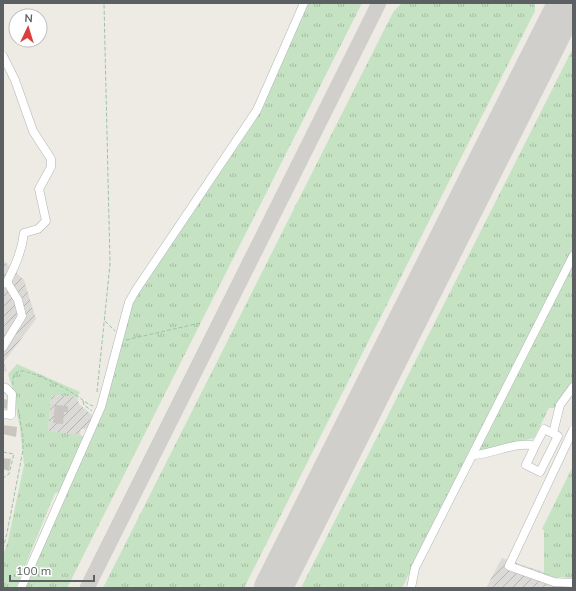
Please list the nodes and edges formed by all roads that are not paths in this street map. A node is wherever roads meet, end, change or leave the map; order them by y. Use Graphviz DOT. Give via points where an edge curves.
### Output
graph roads {
  1 [pos="304,3"];
  2 [pos="3,56"];
  3 [pos="573,256"];
  4 [pos="5,283"];
  5 [pos="3,347"];
  6 [pos="3,387"];
  7 [pos="573,387"];
  8 [pos="3,414"];
  9 [pos="573,430"];
  10 [pos="553,433"];
  11 [pos="535,446"];
  12 [pos="473,455"];
  13 [pos="573,583"];
  14 [pos="407,587"];
  15 [pos="21,588"];
  1 -- 15 [label="street" via="257,110 129,302 97,415"];
  2 -- 4 [label="street" via="15,80 33,131 51,159 51,167 40,189 46,221 38,229 24,233 22,248"];
  3 -- 12 [label="street"];
  4 -- 5 [label="street" via="18,300 22,316"];
  6 -- 8 [label="street" via="12,394 14,408 11,415"];
  7 -- 10 [label="street" via="560,405"];
  9 -- 13 [label="street" via="509,566 554,582"];
  10 -- 11 [label="street" via="544,429"];
  10 -- 11 [label="street" via="558,436 540,472 526,465"];
  11 -- 12 [label="street" via="523,444"];
  12 -- 14 [label="street"];
}
